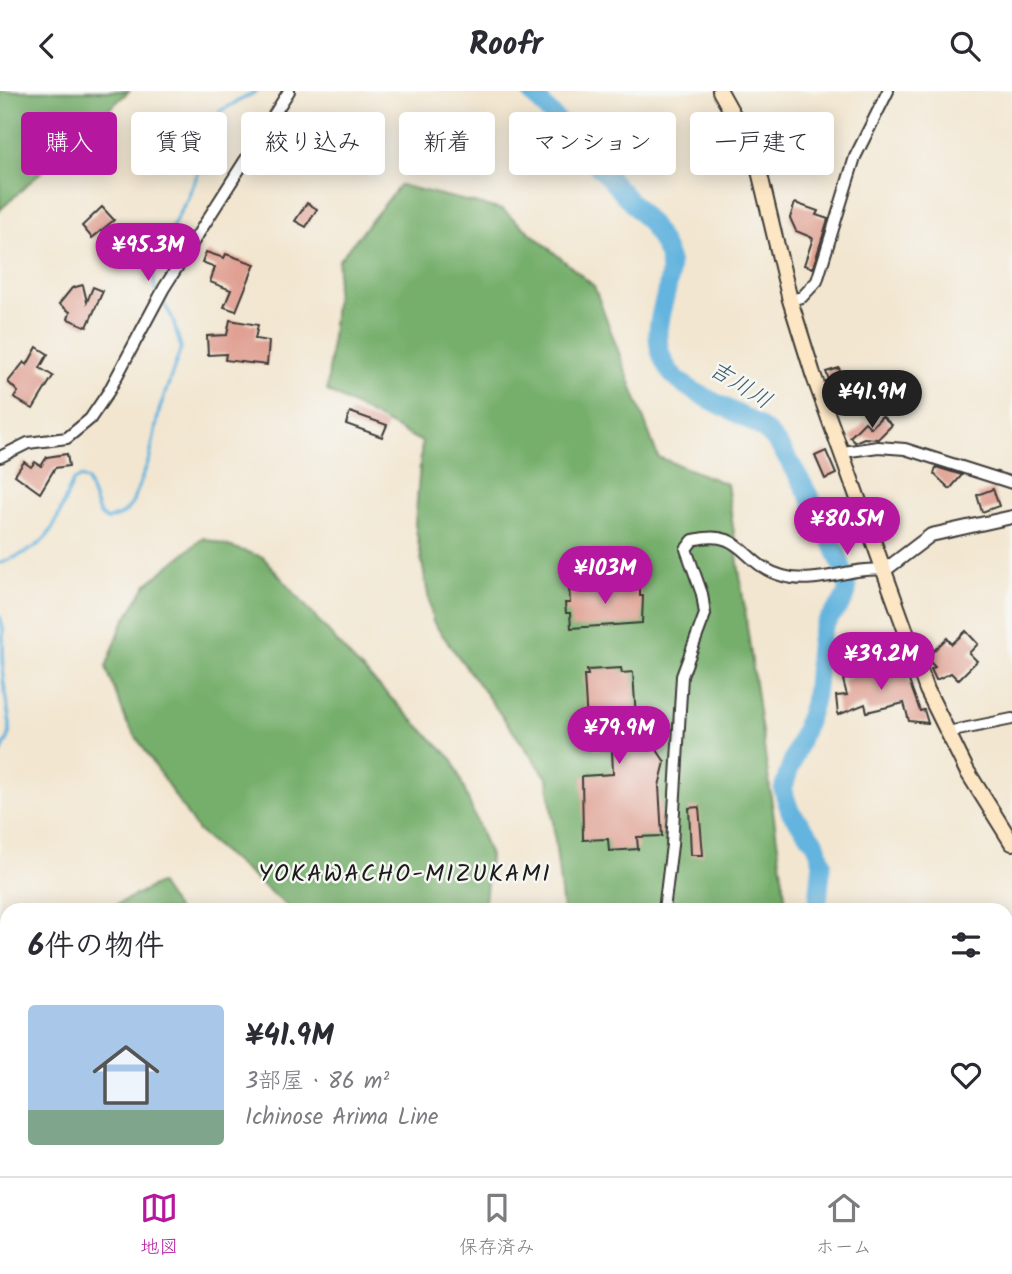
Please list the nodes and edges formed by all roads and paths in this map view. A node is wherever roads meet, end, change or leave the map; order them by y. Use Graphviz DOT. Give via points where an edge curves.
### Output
graph roads {
  1 [pos="289,91"];
  2 [pos="720,91"];
  3 [pos="888,91"];
  4 [pos="790,300"];
  5 [pos="843,453"];
  6 [pos="0,457"];
  7 [pos="1012,483"];
  8 [pos="1012,517"];
  9 [pos="878,570"];
  10 [pos="1012,719"];
  11 [pos="948,732"];
  12 [pos="1012,843"];
  13 [pos="665,903"];
  1 -- 6 [label="street" via="164,288 90,419 67,438 28,443"];
  2 -- 4 [label="main road" via="755,154"];
  3 -- 4 [label="street" via="855,157 817,281 802,297"];
  4 -- 5 [label="main road"];
  5 -- 7 [label="street" via="878,447 905,449"];
  5 -- 9 [label="main road"];
  8 -- 9 [label="street" via="931,535"];
  9 -- 11 [label="main road"];
  9 -- 13 [label="street" via="828,577 780,576 717,535 693,540 686,549 705,614 682,676"];
  10 -- 11 [label="street"];
  11 -- 12 [label="main road"];
}
